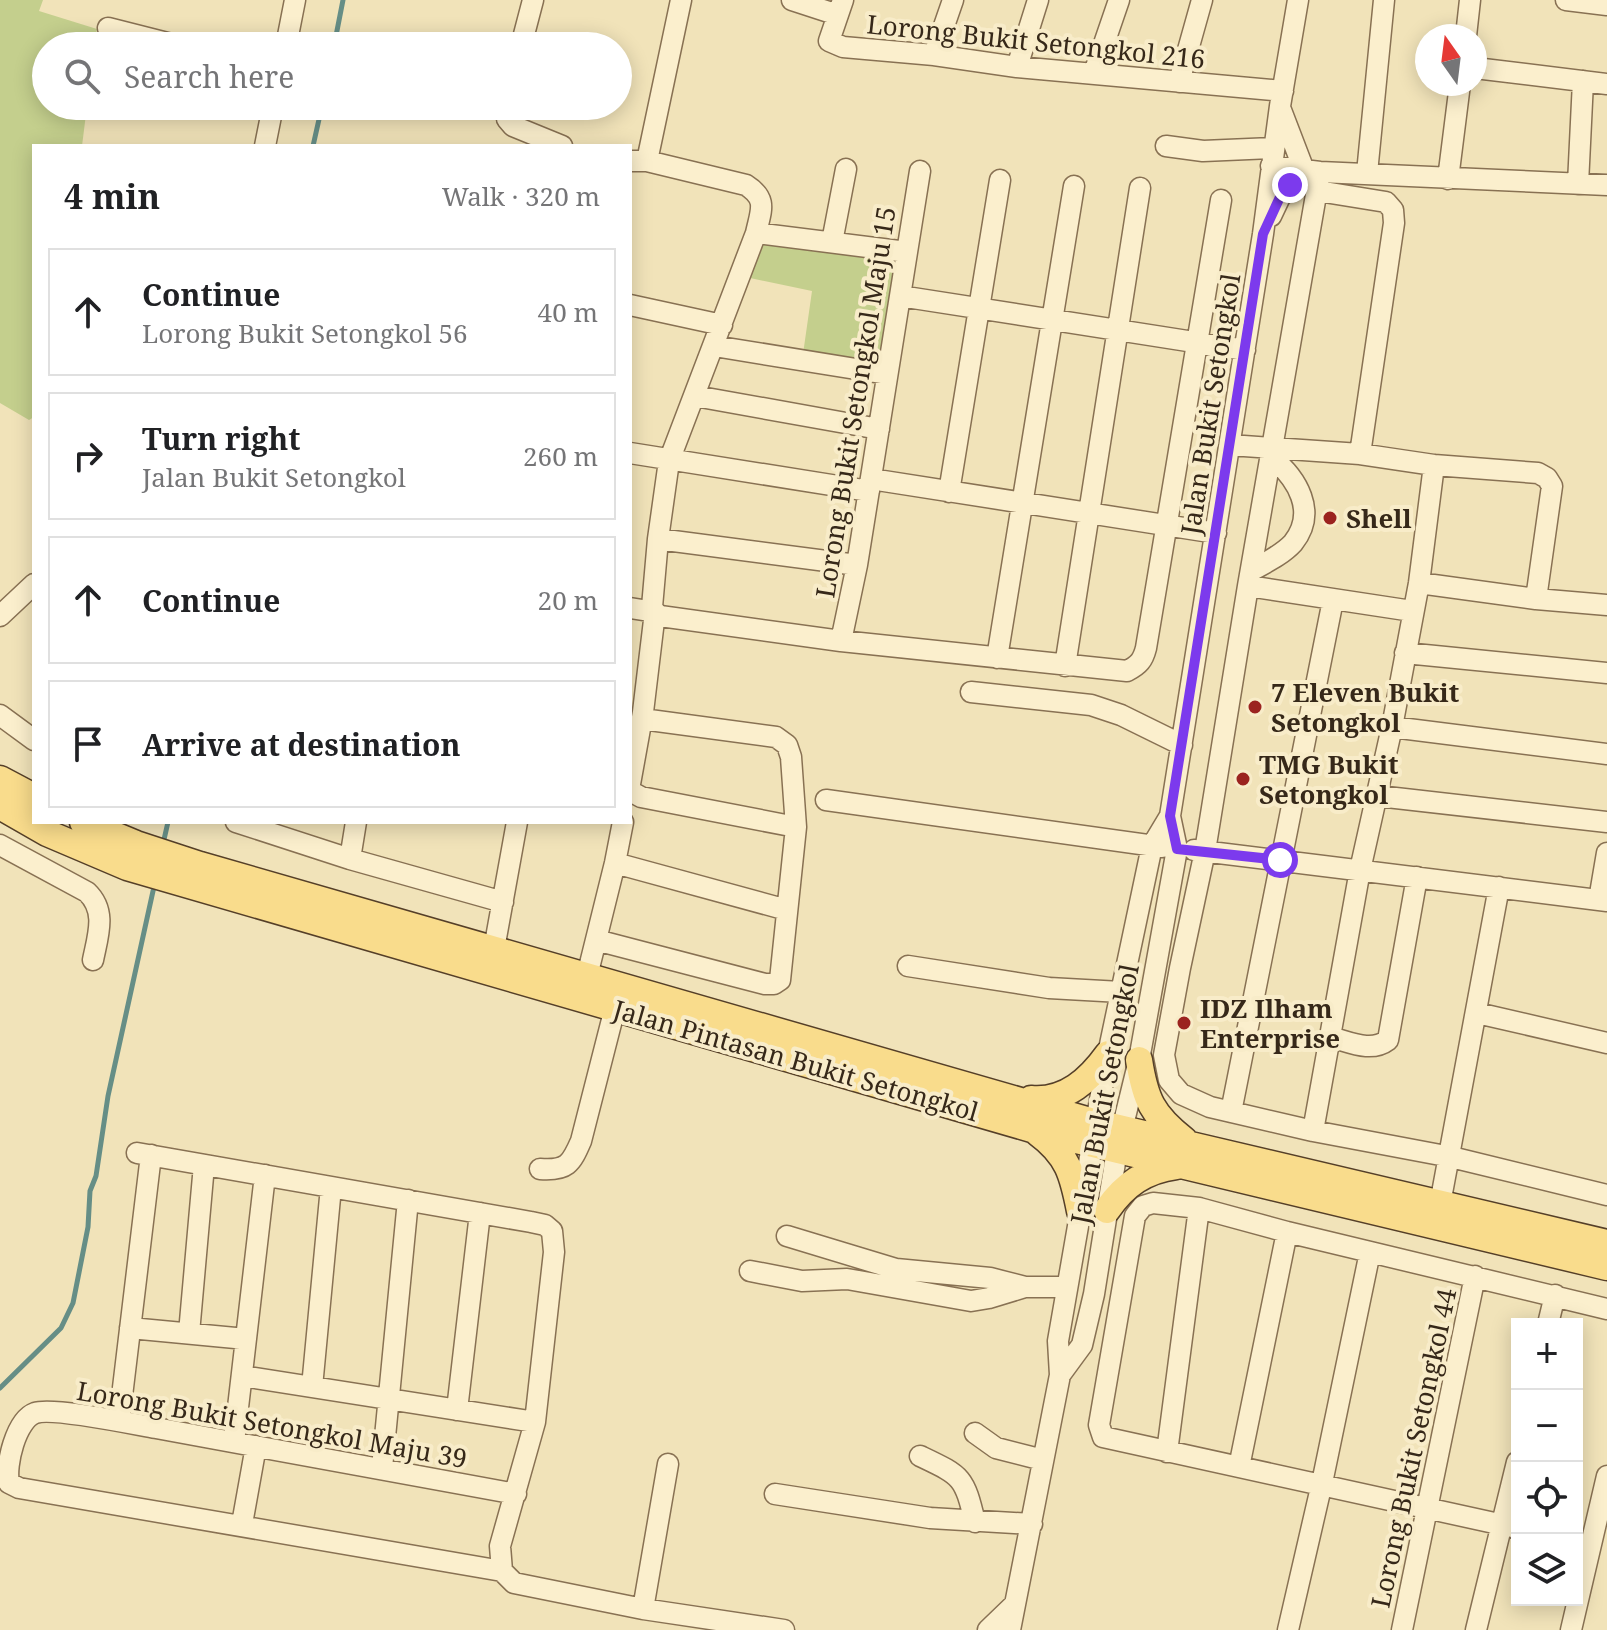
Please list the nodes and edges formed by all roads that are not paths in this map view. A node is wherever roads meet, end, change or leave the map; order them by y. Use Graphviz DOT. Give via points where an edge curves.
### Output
graph roads {
  1 [pos="295,0"];
  2 [pos="533,0"];
  3 [pos="681,0"];
  4 [pos="792,0"];
  5 [pos="953,0"];
  6 [pos="1038,0"];
  7 [pos="1119,0"];
  8 [pos="1202,0"];
  9 [pos="1298,0"];
  10 [pos="1384,0"];
  11 [pos="1470,0"];
  12 [pos="1566,0"];
  13 [pos="1607,5"];
  14 [pos="841,8"];
  15 [pos="1467,24"];
  16 [pos="108,28"];
  17 [pos="124,32"];
  18 [pos="289,32"];
  19 [pos="525,32"];
  20 [pos="934,55"];
  21 [pos="1017,67"];
  22 [pos="1487,69"];
  23 [pos="1094,73"];
  24 [pos="1583,81"];
  25 [pos="1179,82"];
  26 [pos="1607,84"];
  27 [pos="1458,96"];
  28 [pos="1281,99"];
  29 [pos="270,120"];
  30 [pos="508,120"];
  31 [pos="265,144"];
  32 [pos="557,144"];
  33 [pos="1166,146"];
  34 [pos="1272,157"];
  35 [pos="639,161"];
  36 [pos="846,169"];
  37 [pos="920,171"];
  38 [pos="1367,173"];
  39 [pos="1313,176"];
  40 [pos="1448,179"];
  41 [pos="1000,180"];
  42 [pos="1578,184"];
  43 [pos="1607,185"];
  44 [pos="1074,186"];
  45 [pos="1140,188"];
  46 [pos="1221,200"];
  47 [pos="756,233"];
  48 [pos="1263,234"];
  49 [pos="832,242"];
  50 [pos="907,252"];
  51 [pos="900,296"];
  52 [pos="632,305"];
  53 [pos="979,308"];
  54 [pos="1053,319"];
  55 [pos="722,325"];
  56 [pos="1117,330"];
  57 [pos="1198,342"];
  58 [pos="714,346"];
  59 [pos="1245,350"];
  60 [pos="887,374"];
  61 [pos="695,396"];
  62 [pos="879,429"];
  63 [pos="1230,445"];
  64 [pos="1272,452"];
  65 [pos="632,453"];
  66 [pos="1360,454"];
  67 [pos="669,461"];
  68 [pos="1434,465"];
  69 [pos="870,485"];
  70 [pos="949,492"];
  71 [pos="1023,503"];
  72 [pos="1088,513"];
  73 [pos="1169,526"];
  74 [pos="1216,533"];
  75 [pos="658,539"];
  76 [pos="857,565"];
  77 [pos="1249,578"];
  78 [pos="1419,583"];
  79 [pos="32,586"];
  80 [pos="1536,599"];
  81 [pos="1333,600"];
  82 [pos="1607,605"];
  83 [pos="632,608"];
  84 [pos="1412,611"];
  85 [pos="655,612"];
  86 [pos="0,616"];
  87 [pos="841,641"];
  88 [pos="1405,653"];
  89 [pos="997,658"];
  90 [pos="1065,666"];
  91 [pos="1607,673"];
  92 [pos="971,692"];
  93 [pos="638,714"];
  94 [pos="0,715"];
  95 [pos="1392,727"];
  96 [pos="32,739"];
  97 [pos="1182,745"];
  98 [pos="1607,754"];
  99 [pos="632,766"];
  100 [pos="0,779"];
  101 [pos="632,792"];
  102 [pos="32,796"];
  103 [pos="1378,796"];
  104 [pos="826,800"];
  105 [pos="0,806"];
  106 [pos="1170,816"];
  107 [pos="1607,822"];
  108 [pos="86,824"];
  109 [pos="242,824"];
  110 [pos="356,824"];
  111 [pos="517,824"];
  112 [pos="623,824"];
  113 [pos="796,827"];
  114 [pos="0,845"];
  115 [pos="1152,846"];
  116 [pos="1177,849"];
  117 [pos="1205,851"];
  118 [pos="1607,853"];
  119 [pos="132,856"];
  120 [pos="350,859"];
  121 [pos="1280,860"];
  122 [pos="615,863"];
  123 [pos="1360,870"];
  124 [pos="199,876"];
  125 [pos="1417,877"];
  126 [pos="1499,887"];
  127 [pos="1603,900"];
  128 [pos="503,902"];
  129 [pos="787,910"];
  130 [pos="596,940"];
  131 [pos="494,949"];
  132 [pos="93,960"];
  133 [pos="908,966"];
  134 [pos="587,976"];
  135 [pos="1121,992"];
  136 [pos="615,1008"];
  137 [pos="1477,1013"];
  138 [pos="1330,1037"];
  139 [pos="1607,1043"];
  140 [pos="1108,1054"];
  141 [pos="1139,1060"];
  142 [pos="1008,1096"];
  143 [pos="1231,1112"];
  144 [pos="1035,1130"];
  145 [pos="1313,1131"];
  146 [pos="1107,1136"];
  147 [pos="1184,1155"];
  148 [pos="1449,1164"];
  149 [pos="204,1165"];
  150 [pos="540,1169"];
  151 [pos="265,1175"];
  152 [pos="331,1187"];
  153 [pos="1607,1195"];
  154 [pos="1442,1198"];
  155 [pos="408,1200"];
  156 [pos="1199,1208"];
  157 [pos="1107,1210"];
  158 [pos="1080,1211"];
  159 [pos="480,1213"];
  160 [pos="1287,1232"];
  161 [pos="787,1236"];
  162 [pos="1607,1243"];
  163 [pos="1370,1252"];
  164 [pos="1607,1267"];
  165 [pos="750,1271"];
  166 [pos="1475,1276"];
  167 [pos="1025,1287"];
  168 [pos="1067,1287"];
  169 [pos="1555,1295"];
  170 [pos="1607,1309"];
  171 [pos="1549,1318"];
  172 [pos="130,1328"];
  173 [pos="189,1333"];
  174 [pos="246,1339"];
  175 [pos="1060,1375"];
  176 [pos="242,1376"];
  177 [pos="312,1387"];
  178 [pos="389,1399"];
  179 [pos="457,1410"];
  180 [pos="119,1421"];
  181 [pos="535,1422"];
  182 [pos="975,1433"];
  183 [pos="234,1442"];
  184 [pos="256,1446"];
  185 [pos="1167,1452"];
  186 [pos="920,1456"];
  187 [pos="1043,1460"];
  188 [pos="668,1464"];
  189 [pos="1239,1467"];
  190 [pos="382,1468"];
  191 [pos="1606,1482"];
  192 [pos="1322,1483"];
  193 [pos="516,1494"];
  194 [pos="775,1494"];
  195 [pos="1426,1509"];
  196 [pos="975,1522"];
  197 [pos="242,1524"];
  198 [pos="1032,1524"];
  199 [pos="1510,1526"];
  200 [pos="1584,1542"];
  201 [pos="502,1571"];
  202 [pos="643,1609"];
  203 [pos="1017,1622"];
  204 [pos="784,1630"];
  205 [pos="988,1630"];
  206 [pos="1288,1630"];
  207 [pos="1402,1630"];
  208 [pos="1476,1630"];
  209 [pos="1571,1630"];
  1 -- 18 [label="street"];
  2 -- 19 [label="street"];
  3 -- 35 [label="street"];
  4 -- 14 [label="street"];
  5 -- 20 [label="street"];
  6 -- 21 [label="street"];
  7 -- 23 [label="street"];
  8 -- 25 [label="street"];
  9 -- 28 [label="street, Jalan Bukit Setongkol"];
  10 -- 38 [label="street"];
  11 -- 15 [label="street"];
  12 -- 13 [label="street"];
  14 -- 20 [label="street, Lorong Bukit Setongkol 216" via="829,41 843,47"];
  16 -- 17 [label="street"];
  20 -- 21 [label="street, Lorong Bukit Setongkol 216"];
  21 -- 23 [label="street, Lorong Bukit Setongkol 216"];
  22 -- 24 [label="street"];
  23 -- 25 [label="street, Lorong Bukit Setongkol 216"];
  24 -- 26 [label="street"];
  24 -- 42 [label="street"];
  25 -- 28 [label="street, Lorong Bukit Setongkol 216"];
  27 -- 40 [label="street"];
  28 -- 34 [label="street, Jalan Bukit Setongkol"];
  28 -- 39 [label="street"];
  29 -- 31 [label="street"];
  30 -- 32 [label="street"];
  33 -- 34 [label="street"];
  34 -- 39 [label="street"];
  34 -- 48 [label="street, Jalan Bukit Setongkol"];
  35 -- 47 [label="street" via="746,185 758,193 762,204"];
  36 -- 49 [label="street"];
  37 -- 50 [label="street, Lorong Bukit Setongkol Maju 15"];
  38 -- 39 [label="street"];
  38 -- 40 [label="street"];
  39 -- 48 [label="street" via="1280,197"];
  39 -- 64 [label="street"];
  39 -- 66 [label="street" via="1386,202 1393,210"];
  40 -- 42 [label="street"];
  41 -- 53 [label="street"];
  42 -- 43 [label="street"];
  44 -- 54 [label="street"];
  45 -- 56 [label="street"];
  46 -- 57 [label="street, Jalan Bukit Setongkol"];
  47 -- 49 [label="street"];
  47 -- 55 [label="street"];
  48 -- 59 [label="street, Jalan Bukit Setongkol"];
  49 -- 50 [label="street"];
  50 -- 51 [label="street, Lorong Bukit Setongkol Maju 15"];
  51 -- 53 [label="street"];
  51 -- 60 [label="street, Lorong Bukit Setongkol Maju 15"];
  52 -- 55 [label="street"];
  53 -- 54 [label="street"];
  53 -- 70 [label="street"];
  54 -- 56 [label="street"];
  54 -- 71 [label="street"];
  55 -- 58 [label="street"];
  56 -- 57 [label="street"];
  56 -- 72 [label="street"];
  57 -- 59 [label="street"];
  57 -- 73 [label="street, Jalan Bukit Setongkol"];
  58 -- 60 [label="street"];
  58 -- 61 [label="street"];
  59 -- 63 [label="street, Jalan Bukit Setongkol"];
  60 -- 62 [label="street, Lorong Bukit Setongkol Maju 15"];
  61 -- 62 [label="street"];
  61 -- 67 [label="street"];
  62 -- 69 [label="street, Lorong Bukit Setongkol Maju 15"];
  63 -- 64 [label="street"];
  63 -- 74 [label="street, Jalan Bukit Setongkol"];
  64 -- 66 [label="street"];
  64 -- 77 [label="street"];
  64 -- 77 [label="street" via="1296,484 1306,506 1304,521 1293,542"];
  65 -- 67 [label="street"];
  66 -- 68 [label="street"];
  67 -- 69 [label="street"];
  67 -- 75 [label="street"];
  68 -- 78 [label="street"];
  68 -- 80 [label="street" via="1547,478 1552,486"];
  69 -- 70 [label="street"];
  69 -- 76 [label="street, Lorong Bukit Setongkol Maju 15"];
  70 -- 71 [label="street"];
  71 -- 72 [label="street"];
  71 -- 89 [label="street"];
  72 -- 73 [label="street"];
  72 -- 90 [label="street"];
  73 -- 74 [label="street"];
  73 -- 90 [label="street, Jalan Bukit Setongkol" via="1143,660 1127,671"];
  74 -- 97 [label="street, Jalan Bukit Setongkol"];
  75 -- 76 [label="street"];
  75 -- 85 [label="street"];
  76 -- 87 [label="street, Lorong Bukit Setongkol Maju 15"];
  77 -- 81 [label="street"];
  77 -- 117 [label="street"];
  78 -- 80 [label="street"];
  78 -- 84 [label="street"];
  79 -- 86 [label="street"];
  80 -- 82 [label="street"];
  81 -- 84 [label="street"];
  81 -- 121 [label="street"];
  83 -- 85 [label="street, Jalan Bukit Setongkol"];
  84 -- 88 [label="street"];
  85 -- 87 [label="street, Jalan Bukit Setongkol"];
  85 -- 93 [label="street"];
  87 -- 89 [label="street, Jalan Bukit Setongkol"];
  88 -- 91 [label="street"];
  88 -- 95 [label="street"];
  89 -- 90 [label="street, Jalan Bukit Setongkol"];
  92 -- 97 [label="street" via="1091,705"];
  93 -- 99 [label="street"];
  93 -- 113 [label="street" via="776,737 791,757"];
  94 -- 96 [label="street"];
  95 -- 98 [label="street"];
  95 -- 103 [label="street"];
  97 -- 106 [label="street, Jalan Bukit Setongkol"];
  100 -- 102 [label="main road"];
  101 -- 113 [label="street"];
  103 -- 107 [label="street"];
  103 -- 123 [label="street"];
  104 -- 115 [label="street"];
  105 -- 119 [label="main road, Jalan Pintasan Bukit Setongkol" via="47,833"];
  106 -- 115 [label="street, Jalan Bukit Setongkol"];
  106 -- 116 [label="street, Jalan Bukit Setongkol"];
  108 -- 119 [label="main road, Jalan Pintasan Bukit Setongkol"];
  109 -- 120 [label="street"];
  110 -- 120 [label="street"];
  111 -- 128 [label="street"];
  112 -- 122 [label="street"];
  113 -- 129 [label="street"];
  114 -- 132 [label="street" via="96,900 101,924"];
  115 -- 116 [label="street"];
  115 -- 135 [label="street, Jalan Bukit Setongkol"];
  116 -- 117 [label="street"];
  116 -- 141 [label="street, Jalan Bukit Setongkol"];
  117 -- 121 [label="street"];
  117 -- 143 [label="street" via="1164,1055 1169,1080 1181,1094"];
  118 -- 127 [label="street"];
  119 -- 124 [label="main road, Jalan Pintasan Bukit Setongkol"];
  120 -- 128 [label="street"];
  121 -- 123 [label="street"];
  121 -- 143 [label="street"];
  122 -- 129 [label="street"];
  122 -- 130 [label="street"];
  123 -- 125 [label="street"];
  123 -- 138 [label="street"];
  124 -- 131 [label="main road, Jalan Pintasan Bukit Setongkol"];
  124 -- 136 [label="main road, Jalan Pintasan Bukit Setongkol"];
  125 -- 126 [label="street"];
  125 -- 138 [label="street" via="1388,1040 1370,1047"];
  126 -- 127 [label="street"];
  126 -- 137 [label="street"];
  128 -- 131 [label="street"];
  129 -- 130 [label="street" via="780,980 774,984"];
  130 -- 134 [label="street"];
  131 -- 134 [label="main road, Jalan Pintasan Bukit Setongkol"];
  133 -- 135 [label="street" via="1049,988"];
  134 -- 142 [label="main road, Jalan Pintasan Bukit Setongkol"];
  135 -- 140 [label="street, Jalan Bukit Setongkol"];
  136 -- 144 [label="main road, Jalan Pintasan Bukit Setongkol"];
  136 -- 150 [label="street" via="573,1160 564,1167"];
  137 -- 139 [label="street"];
  137 -- 148 [label="street"];
  138 -- 145 [label="street"];
  140 -- 142 [label="main road" via="1091,1078 1066,1094 1037,1100"];
  140 -- 146 [label="street, Jalan Bukit Setongkol"];
  141 -- 146 [label="street, Jalan Bukit Setongkol"];
  141 -- 147 [label="main road" via="1144,1093"];
  142 -- 146 [label="main road, Jalan Pintasan Bukit Setongkol"];
  143 -- 145 [label="street"];
  144 -- 146 [label="main road, Jalan Pintasan Bukit Setongkol"];
  144 -- 158 [label="main road" via="1056,1146 1069,1166"];
  145 -- 148 [label="street"];
  146 -- 147 [label="main road, Jalan Pintasan Bukit Setongkol"];
  146 -- 157 [label="street, Jalan Bukit Setongkol"];
  146 -- 158 [label="street, Jalan Bukit Setongkol"];
  147 -- 154 [label="main road, Jalan Pintasan Bukit Setongkol"];
  147 -- 157 [label="main road" via="1145,1174 1117,1195"];
  147 -- 164 [label="main road, Jalan Pintasan Bukit Setongkol"];
  148 -- 153 [label="street"];
  148 -- 154 [label="street"];
  149 -- 151 [label="street"];
  149 -- 172 [label="street" via="144,1154"];
  149 -- 173 [label="street"];
  151 -- 152 [label="street"];
  151 -- 174 [label="street"];
  152 -- 155 [label="street"];
  152 -- 177 [label="street"];
  154 -- 162 [label="main road, Jalan Pintasan Bukit Setongkol"];
  155 -- 159 [label="street"];
  155 -- 178 [label="street"];
  156 -- 160 [label="street"];
  156 -- 185 [label="street"];
  156 -- 185 [label="street" via="1153,1203 1135,1216 1099,1425 1103,1437"];
  157 -- 175 [label="street, Jalan Bukit Setongkol" via="1082,1345"];
  158 -- 168 [label="street, Jalan Bukit Setongkol"];
  159 -- 179 [label="street"];
  159 -- 181 [label="street" via="545,1225 554,1238"];
  160 -- 163 [label="street"];
  160 -- 189 [label="street"];
  161 -- 167 [label="street" via="896,1269 990,1278"];
  163 -- 166 [label="street"];
  163 -- 192 [label="street"];
  165 -- 167 [label="street" via="802,1281 847,1279 971,1301"];
  166 -- 169 [label="street"];
  166 -- 195 [label="street, Lorong Bukit Setongkol 44"];
  167 -- 168 [label="street"];
  168 -- 175 [label="street, Jalan Bukit Setongkol" via="1058,1341"];
  169 -- 170 [label="street"];
  169 -- 171 [label="street"];
  172 -- 173 [label="street"];
  172 -- 180 [label="street"];
  173 -- 174 [label="street"];
  174 -- 176 [label="street"];
  175 -- 187 [label="street, Jalan Bukit Setongkol"];
  176 -- 177 [label="street"];
  176 -- 183 [label="street"];
  177 -- 178 [label="street"];
  178 -- 179 [label="street"];
  178 -- 190 [label="street"];
  179 -- 181 [label="street"];
  180 -- 183 [label="street, Lorong Bukit Setongkol Maju 39"];
  180 -- 197 [label="street, Lorong Bukit Setongkol Maju 39" via="34,1413 21,1423 6,1470 9,1483"];
  181 -- 193 [label="street"];
  182 -- 187 [label="street" via="996,1448"];
  183 -- 184 [label="street, Lorong Bukit Setongkol Maju 39"];
  184 -- 190 [label="street, Lorong Bukit Setongkol Maju 39"];
  184 -- 197 [label="street"];
  185 -- 189 [label="street"];
  186 -- 196 [label="street" via="960,1477"];
  187 -- 198 [label="street, Jalan Bukit Setongkol"];
  188 -- 202 [label="street"];
  189 -- 192 [label="street"];
  190 -- 193 [label="street, Lorong Bukit Setongkol Maju 39"];
  191 -- 200 [label="street"];
  192 -- 195 [label="street"];
  192 -- 206 [label="street"];
  193 -- 201 [label="street" via="500,1546"];
  194 -- 196 [label="street"];
  195 -- 199 [label="street"];
  195 -- 207 [label="street, Lorong Bukit Setongkol 44"];
  196 -- 198 [label="street"];
  197 -- 201 [label="street"];
  198 -- 203 [label="street, Jalan Bukit Setongkol"];
  199 -- 208 [label="street"];
  200 -- 209 [label="street"];
  201 -- 202 [label="street" via="514,1583"];
  202 -- 204 [label="street"];
  203 -- 205 [label="street"];
}
